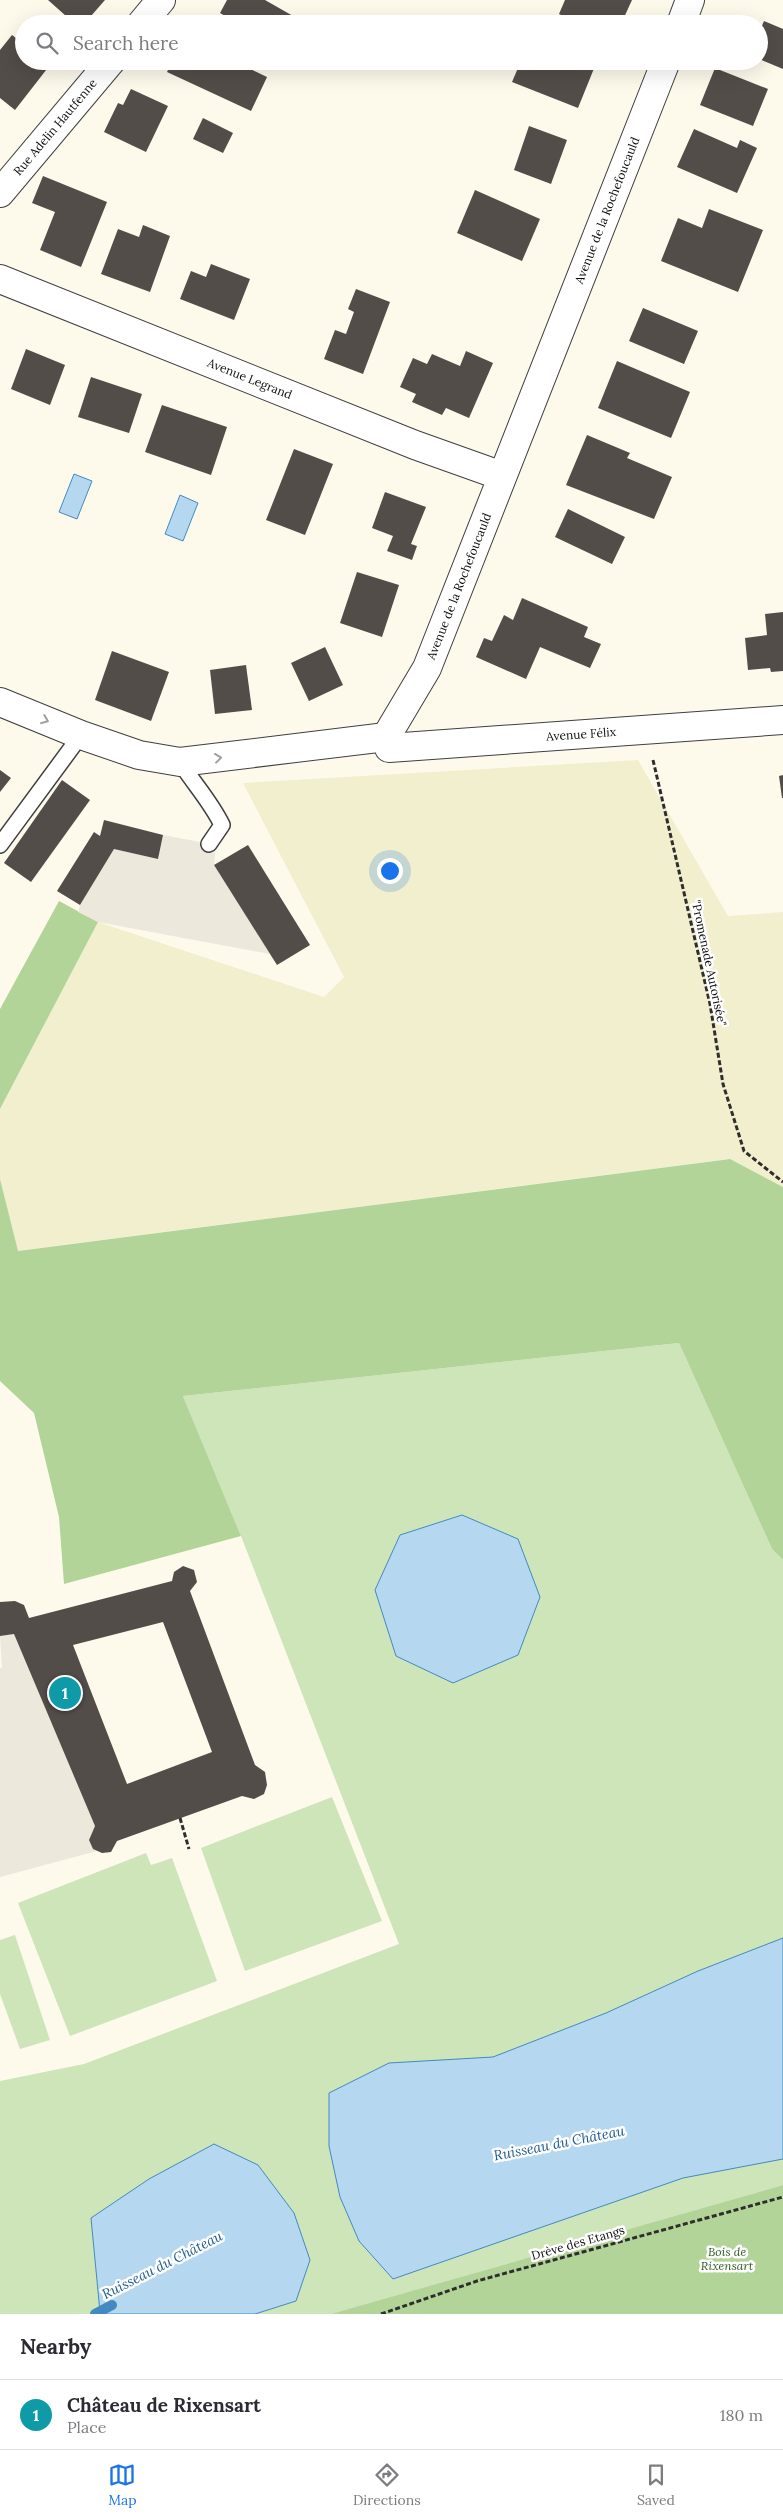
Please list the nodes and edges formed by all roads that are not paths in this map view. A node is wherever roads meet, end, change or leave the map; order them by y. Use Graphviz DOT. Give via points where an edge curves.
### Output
graph roads {
  1 [pos="161,0"];
  2 [pos="690,0"];
  3 [pos="149,15"];
  4 [pos="684,15"];
  5 [pos="102,70"];
  6 [pos="662,70"];
  7 [pos="0,193"];
  8 [pos="0,279"];
  9 [pos="502,476"];
  10 [pos="0,702"];
  11 [pos="783,720"];
  12 [pos="81,735"];
  13 [pos="386,737"];
  14 [pos="180,762"];
  15 [pos="209,844"];
  16 [pos="0,845"];
  1 -- 3 [label="street"];
  2 -- 4 [label="street"];
  5 -- 7 [label="street, Rue Adelin Hautfenne"];
  6 -- 9 [label="street, Avenue de la Rochefoucauld"];
  8 -- 9 [label="street, Avenue Legrand" via="415,445"];
  9 -- 13 [label="street, Avenue de la Rochefoucauld" via="427,668"];
  10 -- 12 [label="street, one-way"];
  11 -- 13 [label="street, Avenue Félix" via="389,748"];
  12 -- 14 [label="street" via="139,755"];
  12 -- 16 [label="lane"];
  14 -- 13 [label="street, one-way"];
  14 -- 15 [label="lane" via="222,825"];
}
